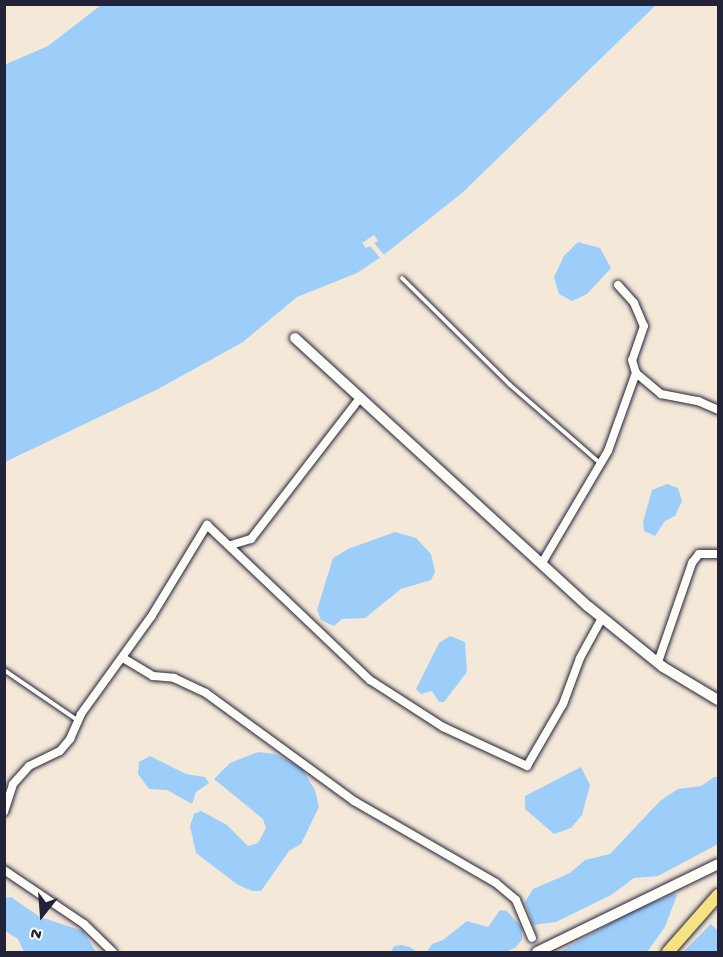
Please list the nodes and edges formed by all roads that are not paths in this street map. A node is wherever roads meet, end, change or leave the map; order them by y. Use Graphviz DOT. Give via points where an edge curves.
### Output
graph roads {
  1 [pos="402,278"];
  2 [pos="618,285"];
  3 [pos="295,338"];
  4 [pos="636,373"];
  5 [pos="360,398"];
  6 [pos="718,410"];
  7 [pos="601,465"];
  8 [pos="231,545"];
  9 [pos="718,554"];
  10 [pos="542,563"];
  11 [pos="602,618"];
  12 [pos="123,658"];
  13 [pos="658,663"];
  14 [pos="4,670"];
  15 [pos="718,700"];
  16 [pos="78,721"];
  17 [pos="4,812"];
  18 [pos="718,864"];
  19 [pos="4,870"];
  20 [pos="718,895"];
  21 [pos="532,938"];
  22 [pos="113,952"];
  23 [pos="537,952"];
  24 [pos="668,952"];
  1 -- 7 [label="lane" via="509,384"];
  2 -- 4 [label="street" via="634,303 644,326 632,360"];
  3 -- 5 [label="street"];
  4 -- 6 [label="street" via="661,394 699,401"];
  4 -- 7 [label="street"];
  5 -- 8 [label="street" via="251,539"];
  5 -- 10 [label="street"];
  7 -- 10 [label="street"];
  8 -- 11 [label="street" via="370,680 443,727 527,766 563,705 584,650"];
  8 -- 12 [label="street" via="207,525"];
  9 -- 13 [label="street" via="699,554 692,563"];
  10 -- 11 [label="street"];
  11 -- 13 [label="street"];
  12 -- 16 [label="street" via="105,678"];
  12 -- 21 [label="street" via="153,676 174,678 206,693 354,801 496,883 522,909"];
  13 -- 15 [label="street"];
  14 -- 16 [label="lane"];
  16 -- 17 [label="street" via="60,751 28,766 13,784"];
  18 -- 23 [label="street"];
  19 -- 22 [label="street" via="78,920"];
  20 -- 24 [label="main road"];
}
